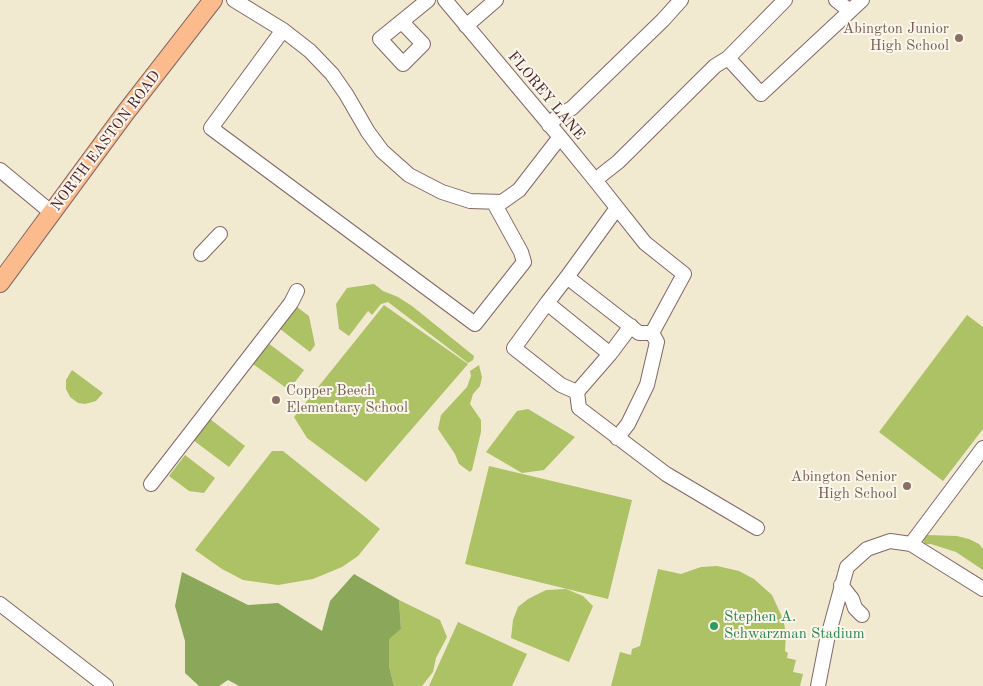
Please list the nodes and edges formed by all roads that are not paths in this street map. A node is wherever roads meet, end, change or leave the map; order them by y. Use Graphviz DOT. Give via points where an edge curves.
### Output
graph roads {
  1 [pos="213,0"];
  2 [pos="234,0"];
  3 [pos="428,0"];
  4 [pos="445,0"];
  5 [pos="496,0"];
  6 [pos="681,0"];
  7 [pos="785,0"];
  8 [pos="836,0"];
  9 [pos="862,0"];
  10 [pos="850,12"];
  11 [pos="402,22"];
  12 [pos="466,26"];
  13 [pos="283,30"];
  14 [pos="728,58"];
  15 [pos="549,125"];
  16 [pos="560,137"];
  17 [pos="0,170"];
  18 [pos="595,180"];
  19 [pos="494,203"];
  20 [pos="620,211"];
  21 [pos="52,213"];
  22 [pos="220,234"];
  23 [pos="202,254"];
  24 [pos="567,277"];
  25 [pos="1,278"];
  26 [pos="297,291"];
  27 [pos="547,303"];
  28 [pos="631,326"];
  29 [pos="652,332"];
  30 [pos="610,354"];
  31 [pos="577,392"];
  32 [pos="617,438"];
  33 [pos="983,448"];
  34 [pos="151,484"];
  35 [pos="757,528"];
  36 [pos="911,544"];
  37 [pos="841,585"];
  38 [pos="983,588"];
  39 [pos="0,604"];
  40 [pos="862,615"];
  41 [pos="106,686"];
  42 [pos="818,686"];
  1 -- 21 [label="main road, NORTH EASTON ROAD"];
  2 -- 13 [label="street"];
  3 -- 11 [label="street"];
  4 -- 12 [label="street, FLOREY LANE"];
  5 -- 12 [label="street"];
  6 -- 15 [label="street" via="572,108"];
  7 -- 14 [label="street"];
  8 -- 10 [label="street"];
  9 -- 10 [label="street"];
  10 -- 14 [label="street" via="761,94"];
  12 -- 15 [label="street, FLOREY LANE"];
  13 -- 19 [label="street" via="332,74 382,152 409,175 442,192 470,201"];
  13 -- 19 [label="street" via="211,128 475,324 524,262"];
  14 -- 18 [label="street" via="715,66 618,162"];
  15 -- 16 [label="street, FLOREY LANE"];
  16 -- 18 [label="street, FLOREY LANE"];
  16 -- 19 [label="street" via="519,190 502,202"];
  17 -- 21 [label="street"];
  18 -- 20 [label="street, FLOREY LANE"];
  20 -- 24 [label="street"];
  20 -- 29 [label="street, FLOREY LANE" via="645,242 684,274"];
  21 -- 25 [label="main road, NORTH EASTON ROAD"];
  22 -- 23 [label="street"];
  24 -- 27 [label="street"];
  24 -- 28 [label="street"];
  26 -- 34 [label="street"];
  27 -- 30 [label="street"];
  27 -- 31 [label="street" via="514,348 561,385"];
  28 -- 29 [label="street" via="640,333"];
  28 -- 30 [label="street"];
  29 -- 32 [label="street" via="657,342 647,385 628,424"];
  30 -- 31 [label="street"];
  31 -- 32 [label="street" via="579,408"];
  32 -- 35 [label="street" via="666,474"];
  33 -- 36 [label="street"];
  36 -- 37 [label="street" via="890,541 867,549 847,567"];
  36 -- 38 [label="street"];
  37 -- 40 [label="street" via="852,599 854,608"];
  37 -- 42 [label="street"];
  39 -- 41 [label="street"];
}
